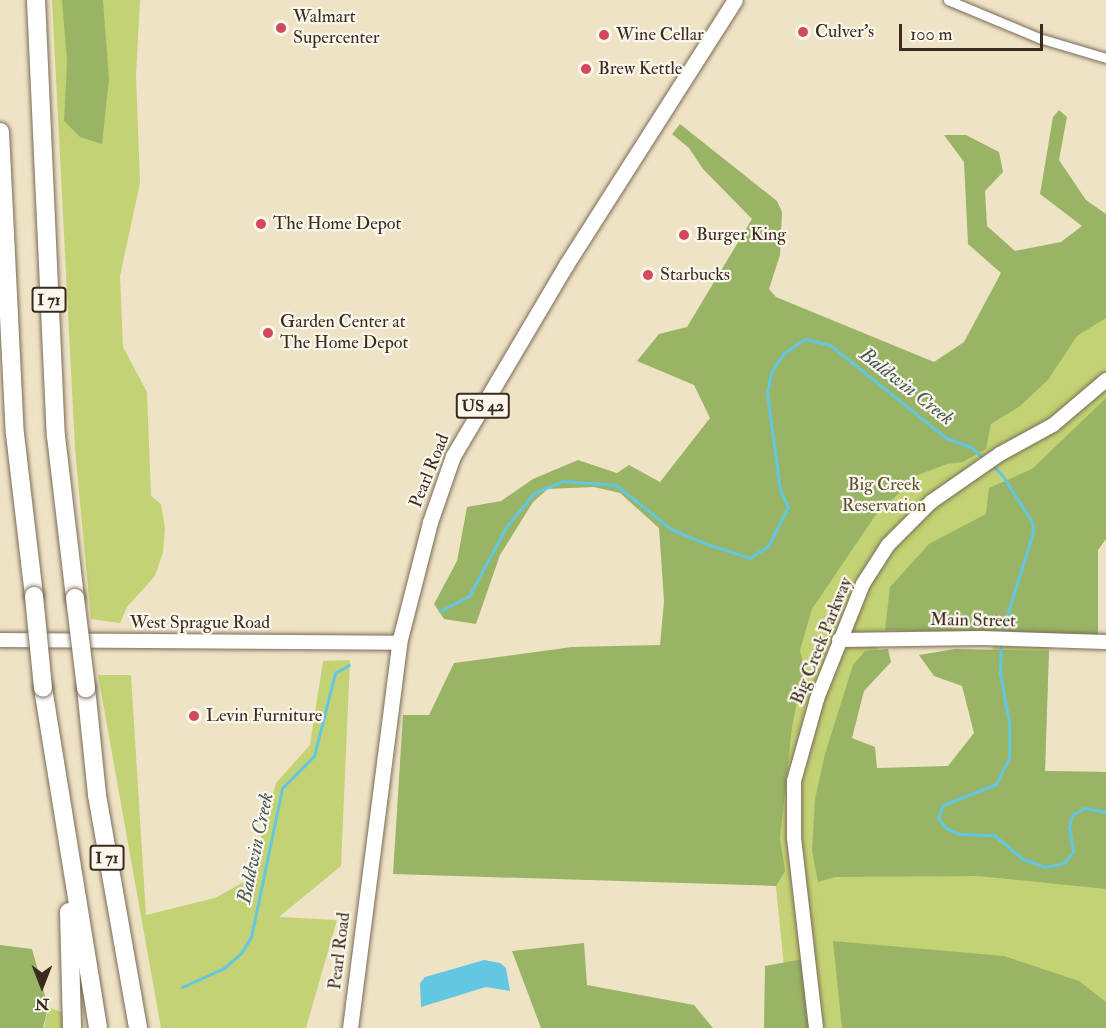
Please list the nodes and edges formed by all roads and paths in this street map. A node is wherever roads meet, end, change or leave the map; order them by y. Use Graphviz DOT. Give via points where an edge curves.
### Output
graph roads {
  1 [pos="36,0"];
  2 [pos="735,0"];
  3 [pos="948,0"];
  4 [pos="1106,58"];
  5 [pos="0,132"];
  6 [pos="1106,380"];
  7 [pos="0,640"];
  8 [pos="839,640"];
  9 [pos="1106,642"];
  10 [pos="399,643"];
  11 [pos="69,859"];
  12 [pos="349,1027"];
  13 [pos="72,1028"];
  14 [pos="98,1028"];
  15 [pos="138,1028"];
  16 [pos="816,1028"];
  1 -- 15 [label="highway, I 71, bridge" via="56,436 97,795"];
  2 -- 10 [label="main road, Pearl Road / US 42" via="566,265 453,456 430,522"];
  3 -- 4 [label="street" via="1039,38"];
  5 -- 11 [label="highway, I 71, bridge" via="15,434 43,688"];
  6 -- 8 [label="street, Big Creek Parkway" via="1053,425 1000,454 931,502 888,546 863,584"];
  7 -- 10 [label="street, West Sprague Road"];
  8 -- 9 [label="street, Main Street" via="981,638"];
  8 -- 16 [label="street, Big Creek Parkway" via="794,781 794,838"];
  10 -- 12 [label="main road, Pearl Road / US 42"];
  11 -- 13 [label="highway"];
  11 -- 14 [label="highway, I 71"];
}
